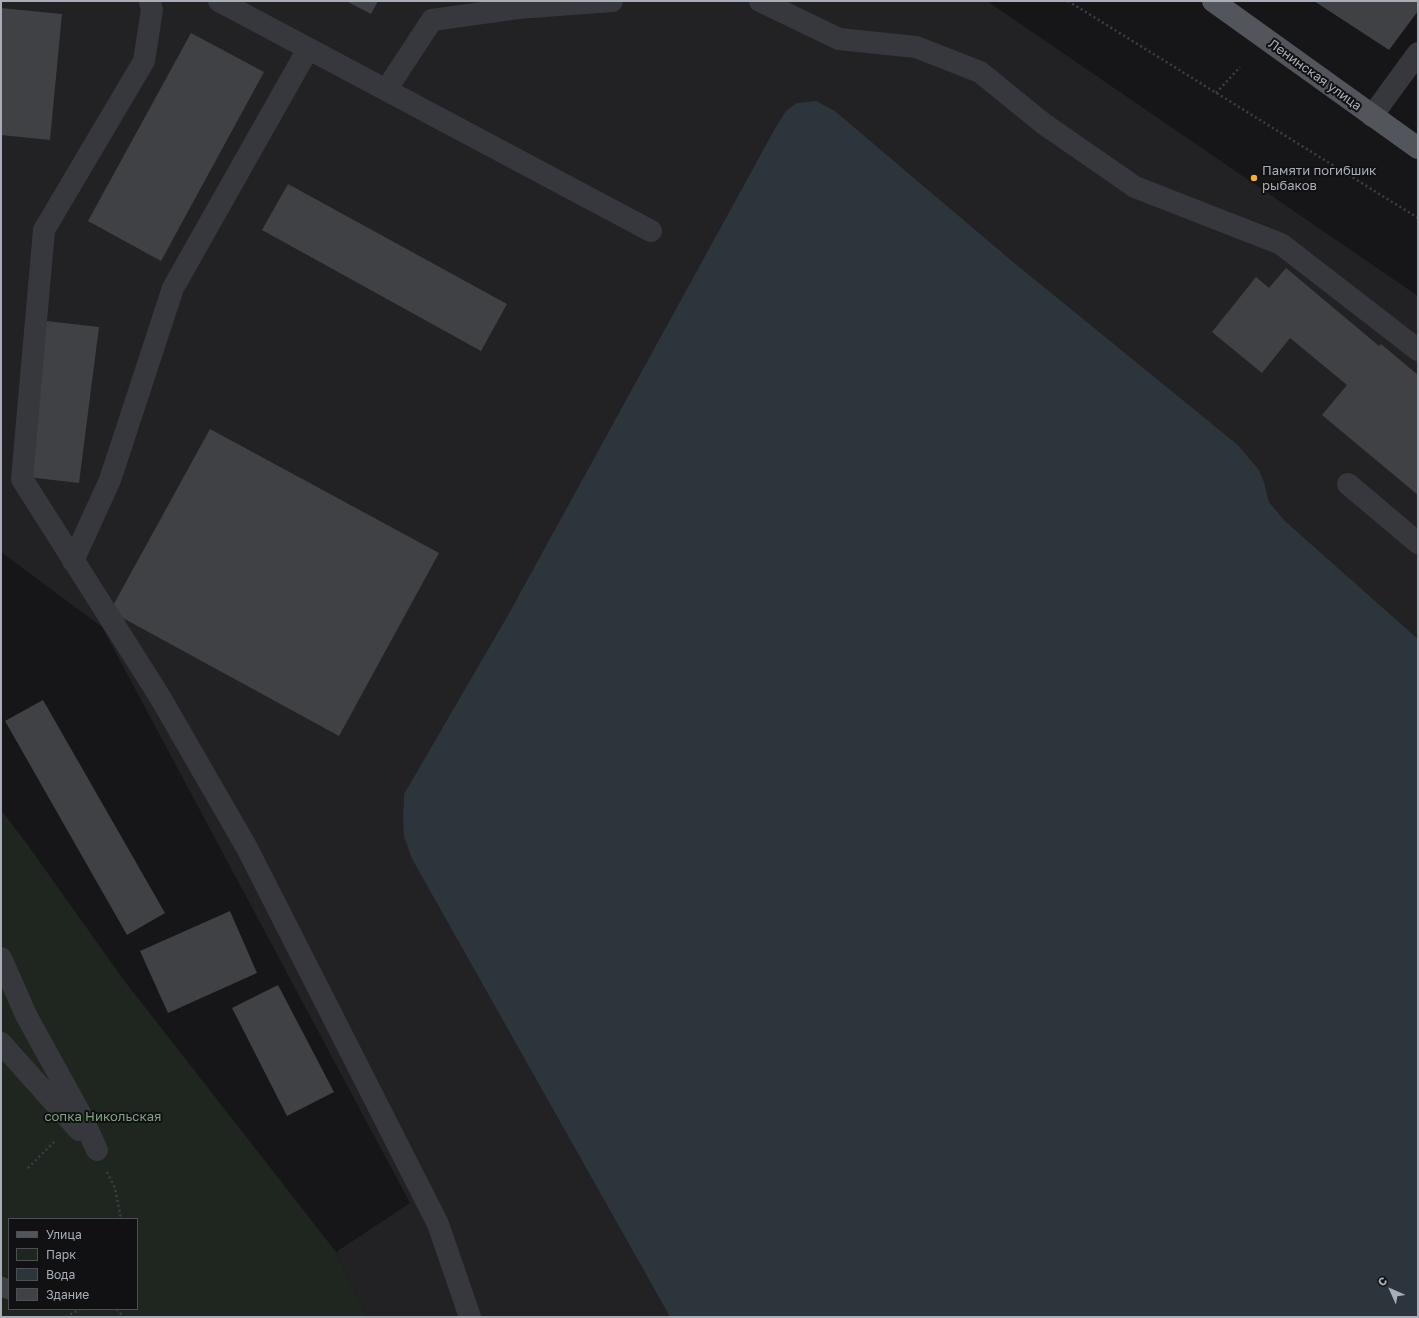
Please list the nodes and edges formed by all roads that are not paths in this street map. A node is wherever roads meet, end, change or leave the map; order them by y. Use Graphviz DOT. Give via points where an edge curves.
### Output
graph roads {
  1 [pos="150,1"];
  2 [pos="219,1"];
  3 [pos="612,1"];
  4 [pos="760,1"];
  5 [pos="1213,1"];
  6 [pos="308,49"];
  7 [pos="1418,53"];
  8 [pos="386,90"];
  9 [pos="1372,116"];
  10 [pos="1418,148"];
  11 [pos="650,231"];
  12 [pos="1418,350"];
  13 [pos="1348,484"];
  14 [pos="1418,544"];
  15 [pos="73,561"];
  16 [pos="1,958"];
  17 [pos="1,1043"];
  18 [pos="470,1317"];
  1 -- 15 [label="street" via="152,10 144,61 44,230 22,479"];
  2 -- 6 [label="street"];
  3 -- 8 [label="street" via="518,8 432,20"];
  4 -- 12 [label="street" via="839,39 916,47 980,72 1044,124 1135,187 1281,244"];
  5 -- 9 [label="main road, Ленинская улица"];
  6 -- 8 [label="street"];
  6 -- 15 [label="street" via="173,288 110,480"];
  7 -- 9 [label="street"];
  8 -- 11 [label="street"];
  9 -- 10 [label="main road, Ленинская улица"];
  13 -- 14 [label="street"];
  15 -- 18 [label="street" via="160,697 248,848 438,1224"];
  16 -- 17 [label="street" via="26,1015 81,1115 97,1150"];
}
